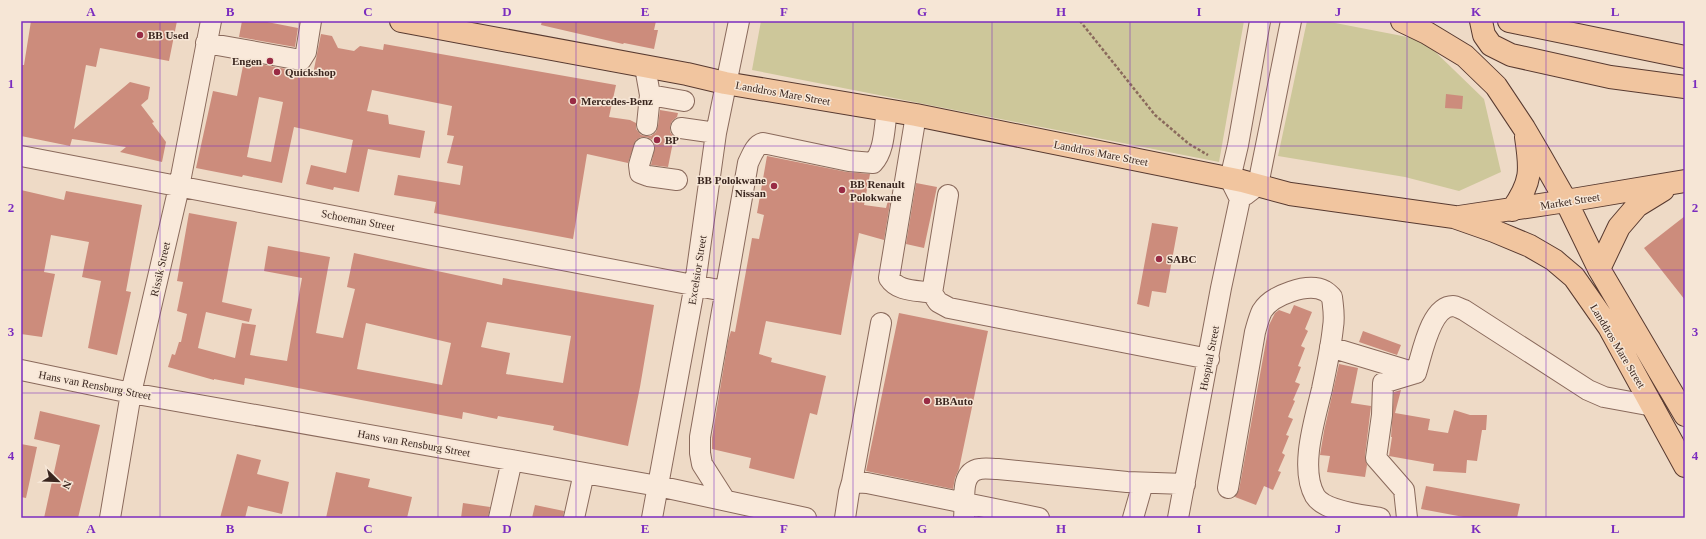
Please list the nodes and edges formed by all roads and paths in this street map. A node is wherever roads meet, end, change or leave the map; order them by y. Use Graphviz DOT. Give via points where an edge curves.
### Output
graph roads {
  1 [pos="211,21"];
  2 [pos="311,21"];
  3 [pos="401,21"];
  4 [pos="739,21"];
  5 [pos="1080,21"];
  6 [pos="1260,21"];
  7 [pos="1291,21"];
  8 [pos="1402,21"];
  9 [pos="1481,21"];
  10 [pos="1509,21"];
  11 [pos="206,43"];
  12 [pos="1685,57"];
  13 [pos="645,67"];
  14 [pos="725,83"];
  15 [pos="1685,87"];
  16 [pos="650,95"];
  17 [pos="684,101"];
  18 [pos="887,111"];
  19 [pos="916,115"];
  20 [pos="648,125"];
  21 [pos="681,128"];
  22 [pos="1524,128"];
  23 [pos="716,133"];
  24 [pos="644,148"];
  25 [pos="21,156"];
  26 [pos="1213,158"];
  27 [pos="1230,179"];
  28 [pos="677,180"];
  29 [pos="1680,182"];
  30 [pos="1258,186"];
  31 [pos="179,187"];
  32 [pos="948,195"];
  33 [pos="1240,199"];
  34 [pos="1566,201"];
  35 [pos="1512,210"];
  36 [pos="1454,217"];
  37 [pos="1599,269"];
  38 [pos="695,284"];
  39 [pos="724,290"];
  40 [pos="932,293"];
  41 [pos="880,323"];
  42 [pos="1330,347"];
  43 [pos="1209,359"];
  44 [pos="21,370"];
  45 [pos="1416,373"];
  46 [pos="131,393"];
  47 [pos="1652,406"];
  48 [pos="1685,415"];
  49 [pos="512,460"];
  50 [pos="1685,466"];
  51 [pos="584,473"];
  52 [pos="852,482"];
  53 [pos="1144,482"];
  54 [pos="1185,484"];
  55 [pos="658,486"];
  56 [pos="1228,488"];
  57 [pos="725,500"];
  58 [pos="964,511"];
  59 [pos="110,518"];
  60 [pos="499,518"];
  61 [pos="574,518"];
  62 [pos="652,518"];
  63 [pos="806,518"];
  64 [pos="845,518"];
  65 [pos="1039,518"];
  66 [pos="1133,518"];
  67 [pos="1178,518"];
  68 [pos="1380,518"];
  69 [pos="1407,518"];
  1 -- 11 [label="street, Rissik Street"];
  2 -- 11 [label="street" via="306,52 301,60"];
  3 -- 13 [label="main road, Landdros Mare Street"];
  4 -- 14 [label="street, Excelsior Street"];
  5 -- 26 [label="path" via="1155,115 1189,144"];
  6 -- 27 [label="street"];
  7 -- 30 [label="street"];
  8 -- 22 [label="main road, Landdros Mare Street" via="1465,56 1496,86"];
  9 -- 15 [label="main road" via="1484,35 1491,44 1511,55 1610,77"];
  10 -- 12 [label="main road"];
  11 -- 31 [label="street, Rissik Street"];
  13 -- 14 [label="main road, Landdros Mare Street"];
  13 -- 16 [label="street"];
  14 -- 18 [label="main road, Landdros Mare Street"];
  14 -- 23 [label="street, Excelsior Street"];
  16 -- 17 [label="street"];
  16 -- 20 [label="street"];
  18 -- 19 [label="main road, Landdros Mare Street"];
  18 -- 39 [label="street" via="880,150 873,163 860,163 759,144 748,163"];
  19 -- 27 [label="main road, Landdros Mare Street"];
  19 -- 40 [label="street" via="889,278 893,284 901,288"];
  21 -- 23 [label="street"];
  22 -- 34 [label="main road, Landdros Mare Street"];
  22 -- 35 [label="main road" via="1529,178 1524,193"];
  23 -- 38 [label="street, Excelsior Street"];
  24 -- 28 [label="street" via="640,173"];
  25 -- 31 [label="street, Schoeman Street"];
  27 -- 30 [label="main road, Landdros Mare Street"];
  27 -- 33 [label="street"];
  29 -- 34 [label="main road, Market Street"];
  29 -- 37 [label="main road" via="1637,206 1619,227"];
  30 -- 33 [label="street"];
  30 -- 36 [label="main road, Landdros Mare Street" via="1290,194"];
  31 -- 38 [label="street, Schoeman Street"];
  31 -- 46 [label="street, Rissik Street"];
  32 -- 40 [label="street"];
  33 -- 43 [label="street, Hospital Street"];
  34 -- 35 [label="main road, Market Street"];
  34 -- 37 [label="main road, Landdros Mare Street"];
  35 -- 36 [label="main road, Market Street"];
  36 -- 47 [label="main road, Landdros Mare Street" via="1530,246 1554,260 1574,277 1609,327"];
  37 -- 48 [label="main road, Landdros Mare Street"];
  38 -- 39 [label="street, Schoeman Street"];
  38 -- 55 [label="street, Excelsior Street"];
  39 -- 57 [label="street" via="700,437 700,453 702,464"];
  40 -- 43 [label="street" via="938,302 949,308"];
  41 -- 52 [label="street"];
  42 -- 45 [label="street"];
  42 -- 56 [label="street" via="1335,315 1332,296 1325,290 1312,288 1295,291 1280,296 1263,310 1255,332"];
  42 -- 68 [label="street" via="1310,435 1309,480 1315,496 1329,506 1345,512"];
  43 -- 54 [label="street, Hospital Street"];
  44 -- 46 [label="street, Hans van Rensburg Street"];
  45 -- 47 [label="street" via="1433,320 1441,309 1453,306 1464,310 1588,390 1604,397"];
  45 -- 69 [label="street" via="1383,383 1376,458 1404,490"];
  46 -- 49 [label="street, Hans van Rensburg Street"];
  46 -- 59 [label="street, Rissik Street"];
  47 -- 50 [label="main road, Landdros Mare Street"];
  49 -- 51 [label="street, Hans van Rensburg Street"];
  49 -- 60 [label="street"];
  51 -- 55 [label="street, Hans van Rensburg Street"];
  51 -- 61 [label="street"];
  52 -- 58 [label="street" via="867,483"];
  52 -- 64 [label="street"];
  53 -- 54 [label="street"];
  53 -- 58 [label="street" via="978,469 970,474 965,482"];
  53 -- 66 [label="street"];
  54 -- 67 [label="street, Hospital Street"];
  55 -- 57 [label="street, Hans van Rensburg Street"];
  55 -- 62 [label="street, Excelsior Street"];
  57 -- 63 [label="street, Hans van Rensburg Street"];
  58 -- 65 [label="street"];
}
